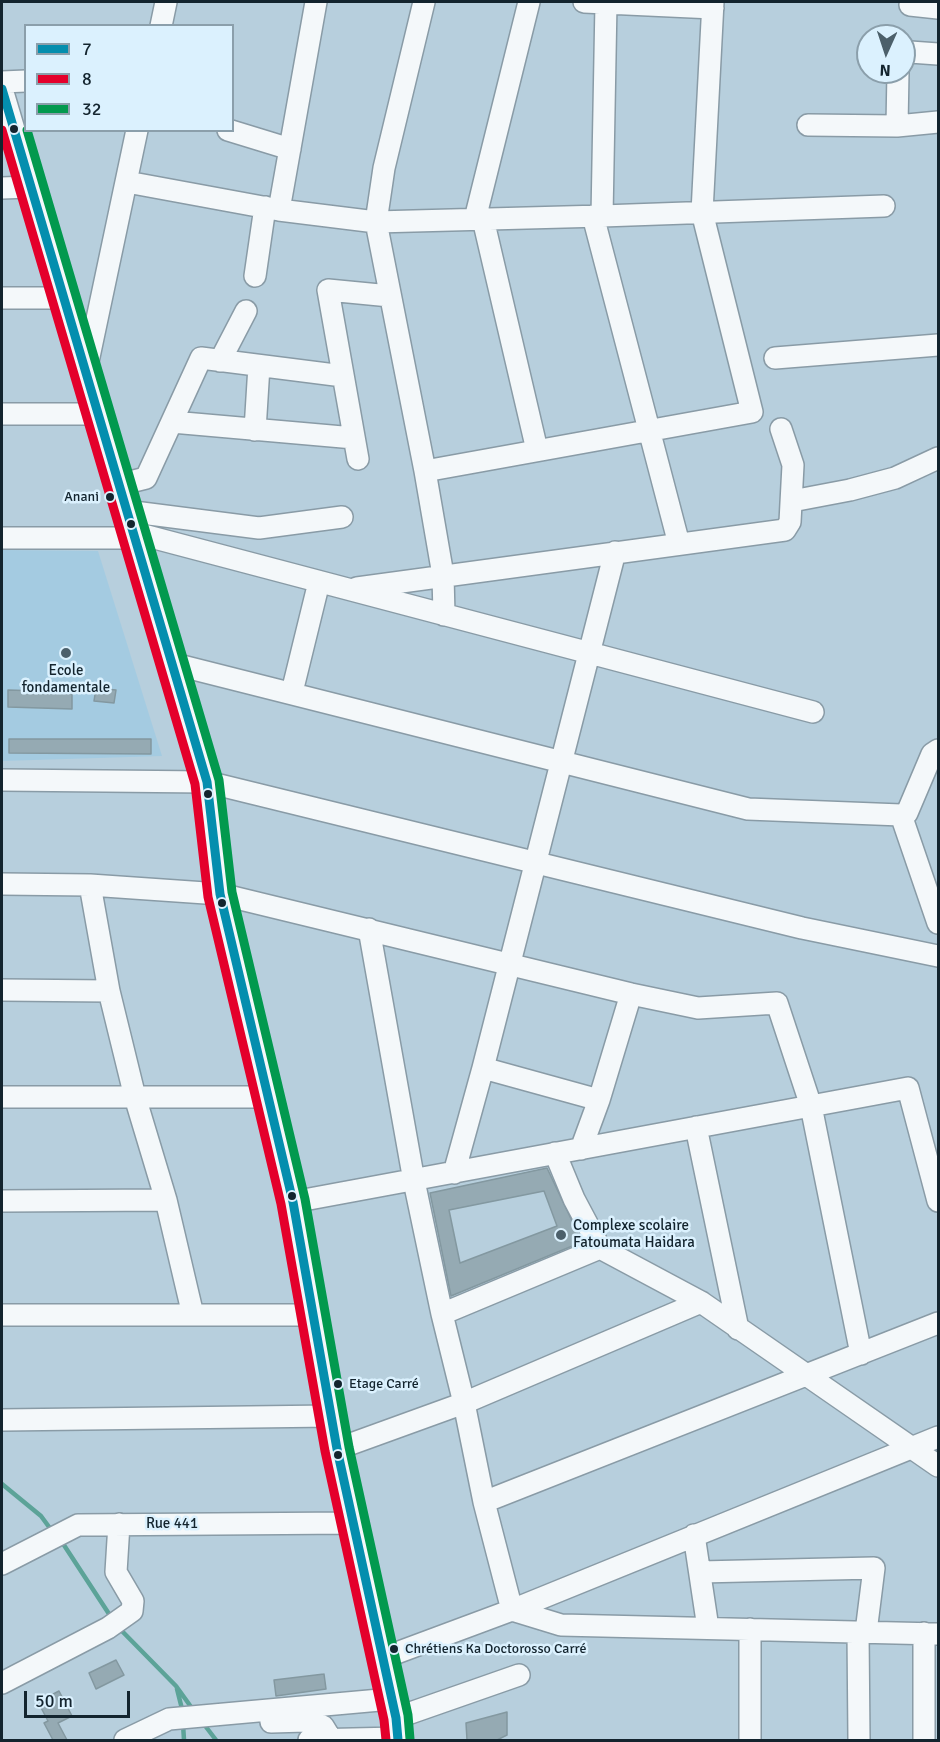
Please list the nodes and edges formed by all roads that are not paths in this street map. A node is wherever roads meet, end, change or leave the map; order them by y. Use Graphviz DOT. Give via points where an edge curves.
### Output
graph roads {
  1 [pos="166,2"];
  2 [pos="316,2"];
  3 [pos="424,2"];
  4 [pos="529,2"];
  5 [pos="584,2"];
  6 [pos="606,3"];
  7 [pos="713,5"];
  8 [pos="910,5"];
  9 [pos="939,8"];
  10 [pos="161,24"];
  11 [pos="916,52"];
  12 [pos="939,54"];
  13 [pos="24,81"];
  14 [pos="2,82"];
  15 [pos="898,84"];
  16 [pos="2,89"];
  17 [pos="939,122"];
  18 [pos="808,125"];
  19 [pos="897,126"];
  20 [pos="137,132"];
  21 [pos="234,132"];
  22 [pos="290,149"];
  23 [pos="127,182"];
  24 [pos="29,187"];
  25 [pos="2,188"];
  26 [pos="884,206"];
  27 [pos="272,208"];
  28 [pos="702,212"];
  29 [pos="598,216"];
  30 [pos="479,219"];
  31 [pos="376,222"];
  32 [pos="255,276"];
  33 [pos="390,296"];
  34 [pos="2,298"];
  35 [pos="62,298"];
  36 [pos="246,311"];
  37 [pos="939,345"];
  38 [pos="775,358"];
  39 [pos="219,361"];
  40 [pos="259,366"];
  41 [pos="85,375"];
  42 [pos="343,376"];
  43 [pos="2,414"];
  44 [pos="97,414"];
  45 [pos="171,422"];
  46 [pos="255,429"];
  47 [pos="781,429"];
  48 [pos="649,430"];
  49 [pos="354,438"];
  50 [pos="537,450"];
  51 [pos="939,458"];
  52 [pos="358,459"];
  53 [pos="425,471"];
  54 [pos="118,485"];
  55 [pos="792,501"];
  56 [pos="126,511"];
  57 [pos="342,517"];
  58 [pos="133,535"];
  59 [pos="2,538"];
  60 [pos="679,544"];
  61 [pos="615,552"];
  62 [pos="443,575"];
  63 [pos="319,582"];
  64 [pos="347,589"];
  65 [pos="444,615"];
  66 [pos="590,653"];
  67 [pos="170,663"];
  68 [pos="292,692"];
  69 [pos="813,712"];
  70 [pos="939,750"];
  71 [pos="562,761"];
  72 [pos="2,780"];
  73 [pos="207,782"];
  74 [pos="901,815"];
  75 [pos="536,862"];
  76 [pos="2,884"];
  77 [pos="90,885"];
  78 [pos="220,894"];
  79 [pos="939,923"];
  80 [pos="369,929"];
  81 [pos="939,956"];
  82 [pos="510,964"];
  83 [pos="2,990"];
  84 [pos="109,991"];
  85 [pos="631,994"];
  86 [pos="483,1068"];
  87 [pos="2,1097"];
  88 [pos="135,1097"];
  89 [pos="270,1097"];
  90 [pos="599,1100"];
  91 [pos="811,1106"];
  92 [pos="696,1127"];
  93 [pos="581,1149"];
  94 [pos="555,1154"];
  95 [pos="454,1173"];
  96 [pos="414,1181"];
  97 [pos="166,1200"];
  98 [pos="2,1201"];
  99 [pos="939,1201"];
  100 [pos="293,1202"];
  101 [pos="600,1248"];
  102 [pos="701,1302"];
  103 [pos="442,1314"];
  104 [pos="2,1315"];
  105 [pos="193,1315"];
  106 [pos="312,1315"];
  107 [pos="939,1323"];
  108 [pos="738,1329"];
  109 [pos="861,1354"];
  110 [pos="808,1376"];
  111 [pos="464,1403"];
  112 [pos="332,1416"];
  113 [pos="2,1420"];
  114 [pos="939,1437"];
  115 [pos="912,1448"];
  116 [pos="337,1449"];
  117 [pos="939,1466"];
  118 [pos="484,1502"];
  119 [pos="352,1522"];
  120 [pos="119,1524"];
  121 [pos="694,1535"];
  122 [pos="2,1564"];
  123 [pos="700,1572"];
  124 [pos="512,1610"];
  125 [pos="708,1628"];
  126 [pos="750,1629"];
  127 [pos="862,1632"];
  128 [pos="931,1634"];
  129 [pos="383,1658"];
  130 [pos="519,1675"];
  131 [pos="2,1683"];
  132 [pos="234,1722"];
  133 [pos="395,1724"];
  134 [pos="331,1739"];
  135 [pos="125,1740"];
  136 [pos="309,1740"];
  137 [pos="750,1740"];
  138 [pos="859,1740"];
  139 [pos="924,1740"];
  1 -- 10 [label="street"];
  2 -- 22 [label="street"];
  3 -- 31 [label="street" via="384,168"];
  4 -- 30 [label="street"];
  5 -- 6 [label="street"];
  6 -- 7 [label="street"];
  6 -- 29 [label="street"];
  7 -- 28 [label="street"];
  8 -- 9 [label="street"];
  11 -- 12 [label="street"];
  13 -- 14 [label="street"];
  15 -- 19 [label="street"];
  16 -- 24 [label="street"];
  17 -- 19 [label="street"];
  18 -- 19 [label="street"];
  20 -- 23 [label="street"];
  21 -- 22 [label="street"];
  22 -- 27 [label="street"];
  23 -- 27 [label="street"];
  23 -- 41 [label="street"];
  24 -- 25 [label="street"];
  24 -- 35 [label="street"];
  26 -- 28 [label="street"];
  27 -- 31 [label="street"];
  27 -- 32 [label="street"];
  28 -- 29 [label="street"];
  28 -- 48 [label="street" via="752,412"];
  29 -- 30 [label="street"];
  29 -- 48 [label="street"];
  30 -- 31 [label="street"];
  30 -- 50 [label="street"];
  31 -- 33 [label="street"];
  33 -- 42 [label="street" via="328,290"];
  33 -- 53 [label="street"];
  34 -- 35 [label="street"];
  35 -- 41 [label="street"];
  36 -- 39 [label="street"];
  37 -- 38 [label="street"];
  39 -- 40 [label="street"];
  39 -- 45 [label="street" via="201,358"];
  40 -- 42 [label="street"];
  40 -- 46 [label="street"];
  41 -- 44 [label="street"];
  42 -- 49 [label="street"];
  43 -- 44 [label="street"];
  44 -- 54 [label="street"];
  45 -- 46 [label="street"];
  45 -- 54 [label="street" via="146,478"];
  46 -- 49 [label="street"];
  47 -- 55 [label="street" via="793,465"];
  48 -- 50 [label="street"];
  48 -- 60 [label="street"];
  49 -- 52 [label="street"];
  50 -- 53 [label="street"];
  51 -- 55 [label="street" via="896,478"];
  53 -- 62 [label="street"];
  54 -- 56 [label="street"];
  55 -- 60 [label="street" via="785,530"];
  56 -- 57 [label="street" via="259,528"];
  56 -- 58 [label="street"];
  58 -- 59 [label="street"];
  58 -- 63 [label="street"];
  58 -- 67 [label="street"];
  60 -- 61 [label="street"];
  61 -- 62 [label="street"];
  61 -- 66 [label="street"];
  62 -- 64 [label="street"];
  62 -- 65 [label="street"];
  63 -- 64 [label="street"];
  63 -- 68 [label="street"];
  64 -- 65 [label="street"];
  65 -- 66 [label="street"];
  66 -- 69 [label="street"];
  66 -- 71 [label="street"];
  67 -- 68 [label="street"];
  67 -- 73 [label="street"];
  68 -- 71 [label="street"];
  70 -- 74 [label="street" via="932,754 907,813"];
  71 -- 74 [label="street" via="748,809"];
  71 -- 75 [label="street"];
  72 -- 73 [label="street"];
  73 -- 75 [label="street"];
  73 -- 78 [label="street"];
  74 -- 79 [label="street"];
  75 -- 81 [label="street" via="802,928"];
  75 -- 82 [label="street"];
  76 -- 77 [label="street"];
  77 -- 78 [label="street"];
  77 -- 84 [label="street"];
  78 -- 80 [label="street"];
  78 -- 89 [label="street"];
  80 -- 82 [label="street"];
  80 -- 96 [label="street"];
  82 -- 85 [label="street"];
  82 -- 86 [label="street"];
  83 -- 84 [label="street"];
  84 -- 88 [label="street"];
  85 -- 90 [label="street"];
  85 -- 91 [label="street" via="698,1008 777,1003"];
  86 -- 90 [label="street"];
  86 -- 95 [label="street"];
  87 -- 88 [label="street"];
  88 -- 89 [label="street"];
  88 -- 97 [label="street"];
  89 -- 100 [label="street"];
  90 -- 93 [label="street"];
  91 -- 92 [label="street"];
  91 -- 99 [label="street" via="908,1088"];
  91 -- 109 [label="street"];
  92 -- 93 [label="street"];
  92 -- 108 [label="street"];
  93 -- 94 [label="street"];
  94 -- 95 [label="street"];
  94 -- 101 [label="street"];
  95 -- 96 [label="street"];
  96 -- 100 [label="street"];
  96 -- 103 [label="street"];
  97 -- 98 [label="street"];
  97 -- 105 [label="street"];
  100 -- 106 [label="street"];
  101 -- 102 [label="street"];
  101 -- 103 [label="street"];
  102 -- 108 [label="street"];
  102 -- 111 [label="street"];
  103 -- 111 [label="street"];
  104 -- 105 [label="street"];
  105 -- 106 [label="street"];
  106 -- 112 [label="street"];
  107 -- 109 [label="street"];
  108 -- 110 [label="street"];
  109 -- 110 [label="street"];
  110 -- 115 [label="street"];
  110 -- 118 [label="street"];
  111 -- 116 [label="street"];
  111 -- 118 [label="street"];
  112 -- 113 [label="street"];
  112 -- 116 [label="street"];
  114 -- 115 [label="street"];
  115 -- 117 [label="street"];
  115 -- 121 [label="street"];
  116 -- 119 [label="street"];
  118 -- 124 [label="street"];
  119 -- 120 [label="street, Rue 441"];
  119 -- 129 [label="street"];
  120 -- 122 [label="street, Rue 441" via="78,1524"];
  120 -- 131 [label="street" via="116,1572 133,1601 132,1611 108,1628"];
  121 -- 123 [label="street"];
  121 -- 124 [label="street"];
  123 -- 125 [label="street"];
  123 -- 127 [label="street" via="874,1568"];
  124 -- 125 [label="street" via="561,1625"];
  124 -- 129 [label="street"];
  125 -- 126 [label="street"];
  126 -- 127 [label="street"];
  126 -- 137 [label="street"];
  127 -- 128 [label="street"];
  127 -- 138 [label="street"];
  128 -- 139 [label="street"];
  129 -- 133 [label="street"];
  130 -- 133 [label="street"];
  132 -- 134 [label="street" via="306,1722 323,1726"];
  133 -- 134 [label="street"];
  133 -- 135 [label="street" via="169,1719"];
  134 -- 136 [label="street"];
}
